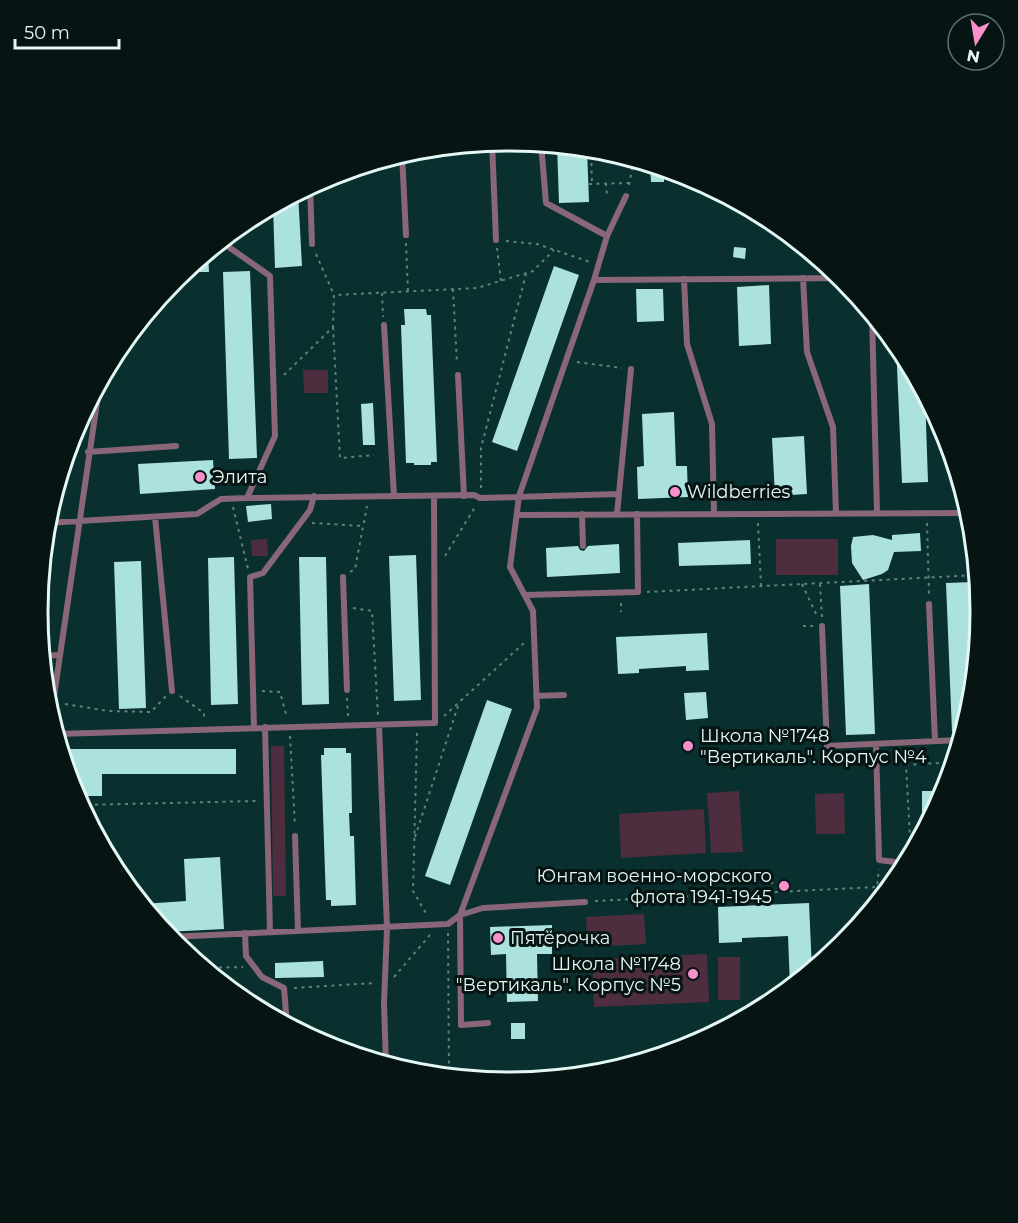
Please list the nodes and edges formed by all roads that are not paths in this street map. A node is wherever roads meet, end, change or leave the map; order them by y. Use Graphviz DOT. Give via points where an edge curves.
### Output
graph roads {
  1 [pos="492,151"];
  2 [pos="542,151"];
  3 [pos="402,163"];
  4 [pos="310,196"];
  5 [pos="626,196"];
  6 [pos="406,235"];
  7 [pos="607,236"];
  8 [pos="496,240"];
  9 [pos="312,244"];
  10 [pos="228,246"];
  11 [pos="803,278"];
  12 [pos="827,278"];
  13 [pos="684,279"];
  14 [pos="594,280"];
  15 [pos="384,326"];
  16 [pos="872,328"];
  17 [pos="631,369"];
  18 [pos="458,375"];
  19 [pos="95,409"];
  20 [pos="176,446"];
  21 [pos="88,452"];
  22 [pos="619,494"];
  23 [pos="314,496"];
  24 [pos="394,496"];
  25 [pos="434,496"];
  26 [pos="464,496"];
  27 [pos="519,496"];
  28 [pos="247,498"];
  29 [pos="836,513"];
  30 [pos="877,513"];
  31 [pos="959,513"];
  32 [pos="582,514"];
  33 [pos="617,514"];
  34 [pos="637,514"];
  35 [pos="714,514"];
  36 [pos="517,515"];
  37 [pos="155,517"];
  38 [pos="78,522"];
  39 [pos="57,523"];
  40 [pos="583,546"];
  41 [pos="343,577"];
  42 [pos="525,596"];
  43 [pos="930,604"];
  44 [pos="822,626"];
  45 [pos="59,655"];
  46 [pos="50,656"];
  47 [pos="55,688"];
  48 [pos="347,690"];
  49 [pos="172,691"];
  50 [pos="564,695"];
  51 [pos="536,696"];
  52 [pos="379,725"];
  53 [pos="254,728"];
  54 [pos="265,728"];
  55 [pos="65,734"];
  56 [pos="951,740"];
  57 [pos="935,741"];
  58 [pos="876,744"];
  59 [pos="295,836"];
  60 [pos="896,862"];
  61 [pos="585,902"];
  62 [pos="460,915"];
  63 [pos="387,928"];
  64 [pos="298,931"];
  65 [pos="270,932"];
  66 [pos="245,933"];
  67 [pos="182,936"];
  68 [pos="286,1015"];
  69 [pos="488,1023"];
  70 [pos="386,1056"];
  1 -- 8 [label="lane"];
  2 -- 7 [label="lane" via="546,203"];
  3 -- 6 [label="lane"];
  4 -- 9 [label="lane"];
  5 -- 7 [label="lane"];
  7 -- 14 [label="lane"];
  10 -- 28 [label="lane" via="270,276 274,436"];
  11 -- 12 [label="lane"];
  11 -- 13 [label="lane"];
  11 -- 29 [label="lane" via="807,352 833,427"];
  13 -- 14 [label="lane"];
  13 -- 35 [label="lane" via="687,344 712,424"];
  14 -- 27 [label="lane"];
  15 -- 24 [label="lane"];
  16 -- 30 [label="lane"];
  17 -- 22 [label="lane"];
  18 -- 26 [label="lane"];
  19 -- 21 [label="lane"];
  20 -- 21 [label="lane"];
  21 -- 38 [label="lane"];
  22 -- 27 [label="lane"];
  22 -- 33 [label="lane"];
  23 -- 24 [label="lane"];
  23 -- 28 [label="lane"];
  23 -- 53 [label="lane" via="310,510 263,573 250,577"];
  24 -- 25 [label="lane"];
  25 -- 26 [label="lane"];
  25 -- 52 [label="lane" via="435,723"];
  26 -- 27 [label="lane"];
  27 -- 36 [label="lane"];
  28 -- 37 [label="lane" via="221,499 197,514"];
  29 -- 30 [label="lane"];
  29 -- 35 [label="lane"];
  30 -- 31 [label="lane"];
  32 -- 33 [label="lane"];
  32 -- 36 [label="lane"];
  32 -- 40 [label="lane"];
  33 -- 34 [label="lane"];
  34 -- 35 [label="lane"];
  34 -- 42 [label="lane" via="638,592"];
  36 -- 42 [label="lane" via="510,567"];
  37 -- 38 [label="lane"];
  37 -- 49 [label="lane"];
  38 -- 39 [label="lane"];
  38 -- 45 [label="lane"];
  41 -- 48 [label="lane"];
  42 -- 51 [label="lane" via="533,612"];
  43 -- 57 [label="lane"];
  44 -- 58 [label="lane" via="827,746"];
  45 -- 46 [label="lane"];
  45 -- 47 [label="lane"];
  50 -- 51 [label="lane"];
  51 -- 62 [label="lane" via="537,708"];
  52 -- 54 [label="lane"];
  52 -- 63 [label="lane"];
  53 -- 54 [label="lane"];
  53 -- 55 [label="lane"];
  54 -- 65 [label="lane"];
  56 -- 57 [label="lane"];
  57 -- 58 [label="lane"];
  58 -- 60 [label="lane" via="879,860"];
  59 -- 64 [label="lane"];
  61 -- 62 [label="lane" via="483,908"];
  62 -- 63 [label="lane" via="448,924"];
  62 -- 69 [label="lane" via="461,1025"];
  63 -- 64 [label="lane"];
  63 -- 70 [label="lane"];
  64 -- 65 [label="lane"];
  65 -- 66 [label="lane"];
  66 -- 67 [label="lane"];
  66 -- 68 [label="lane" via="246,956 262,977 284,988"];
}
